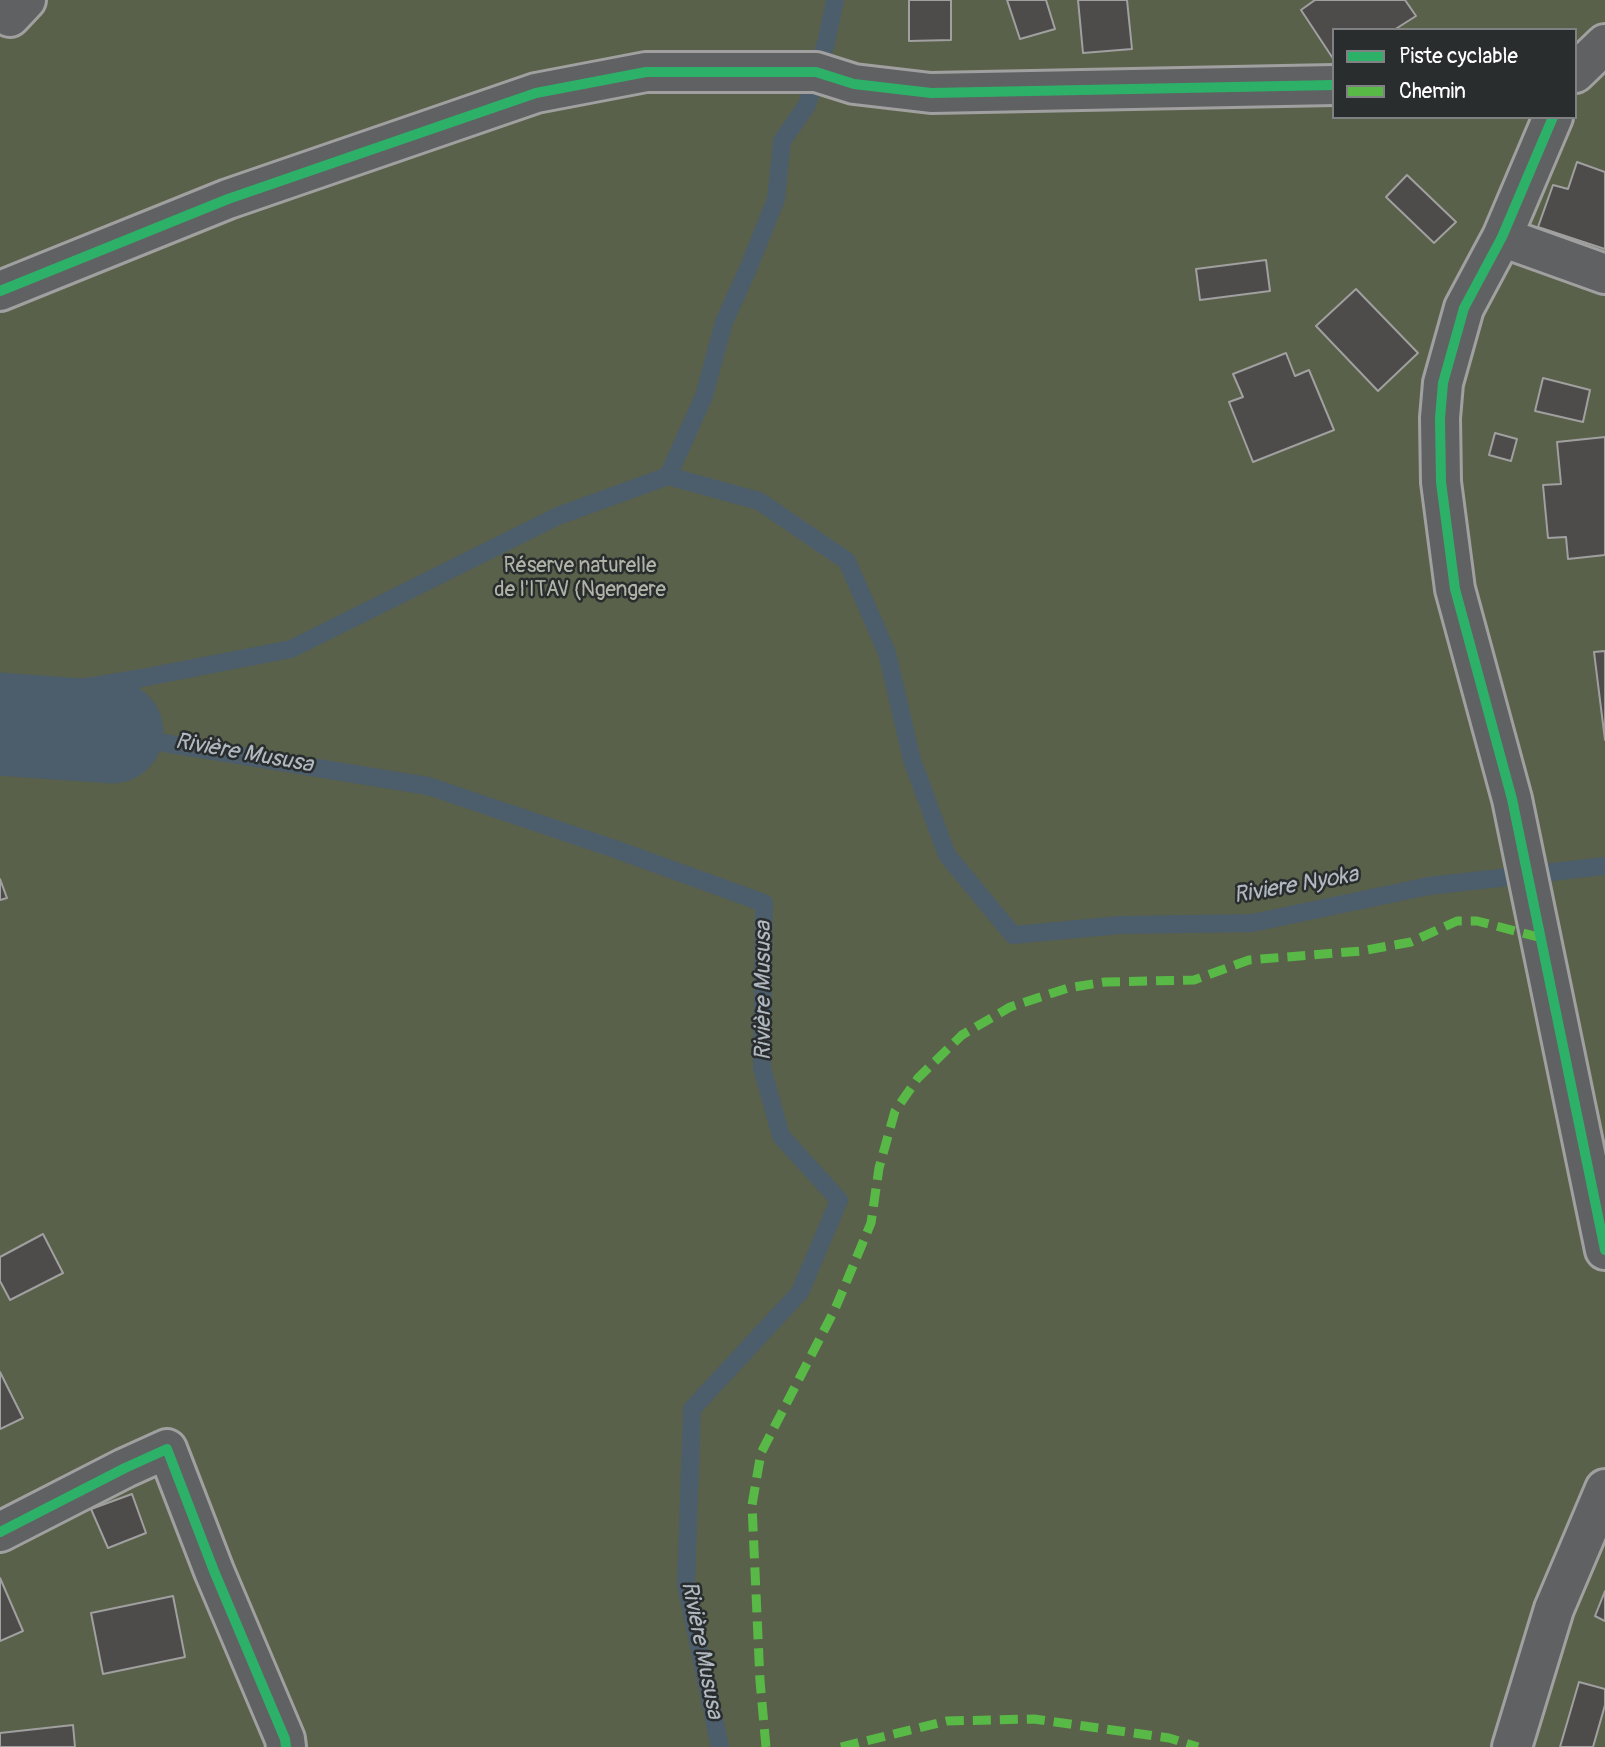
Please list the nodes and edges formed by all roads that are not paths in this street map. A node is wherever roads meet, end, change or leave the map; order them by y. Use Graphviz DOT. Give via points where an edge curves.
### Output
graph roads {
  1 [pos="1605,44"];
  2 [pos="1577,71"];
  3 [pos="1332,85"];
  4 [pos="1552,119"];
  5 [pos="1502,237"];
  6 [pos="1605,274"];
  7 [pos="0,290"];
  8 [pos="1605,1250"];
  9 [pos="1605,1489"];
  10 [pos="0,1532"];
  11 [pos="286,1747"];
  12 [pos="1512,1747"];
  1 -- 2 [label="street"];
  3 -- 7 [label="street" via="931,93 854,84 816,72 646,72 536,93 228,199"];
  4 -- 5 [label="street"];
  5 -- 6 [label="street"];
  5 -- 8 [label="street" via="1464,308 1443,383 1441,482 1455,589 1512,799"];
  9 -- 12 [label="street" via="1554,1609"];
  10 -- 11 [label="street" via="167,1449"];
}
